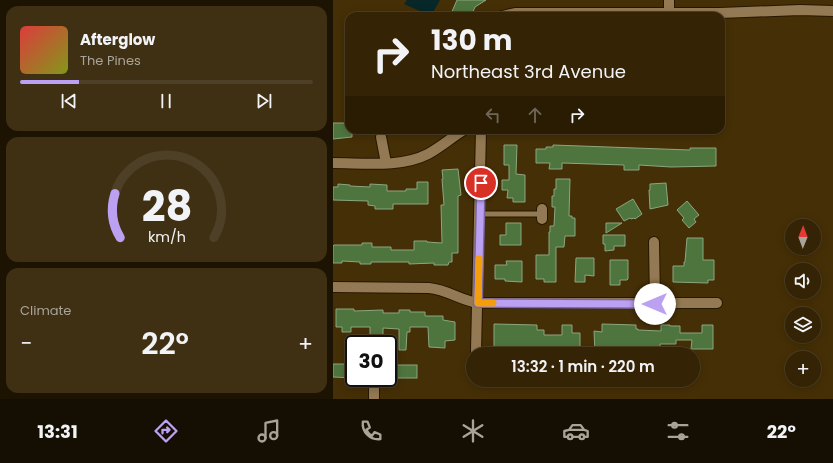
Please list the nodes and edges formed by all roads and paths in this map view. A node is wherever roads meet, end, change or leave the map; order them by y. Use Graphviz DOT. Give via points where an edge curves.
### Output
graph roads {
  1 [pos="669,0"];
  2 [pos="800,5"];
  3 [pos="833,11"];
  4 [pos="669,12"];
  5 [pos="725,12"];
  6 [pos="458,134"];
  7 [pos="481,134"];
  8 [pos="381,137"];
  9 [pos="333,162"];
  10 [pos="386,163"];
  11 [pos="480,214"];
  12 [pos="542,214"];
  13 [pos="654,242"];
  14 [pos="333,287"];
  15 [pos="478,303"];
  16 [pos="717,303"];
  17 [pos="655,304"];
  18 [pos="476,347"];
  19 [pos="374,387"];
  20 [pos="374,399"];
  1 -- 4 [label="street"];
  2 -- 3 [label="street"];
  2 -- 5 [label="street"];
  6 -- 10 [label="street" via="436,150 419,158"];
  7 -- 11 [label="street"];
  8 -- 10 [label="street"];
  9 -- 10 [label="street"];
  11 -- 12 [label="lane"];
  11 -- 15 [label="street"];
  13 -- 17 [label="street"];
  14 -- 15 [label="street" via="429,288"];
  15 -- 17 [label="street"];
  15 -- 18 [label="street"];
  16 -- 17 [label="street"];
  19 -- 20 [label="street"];
}
